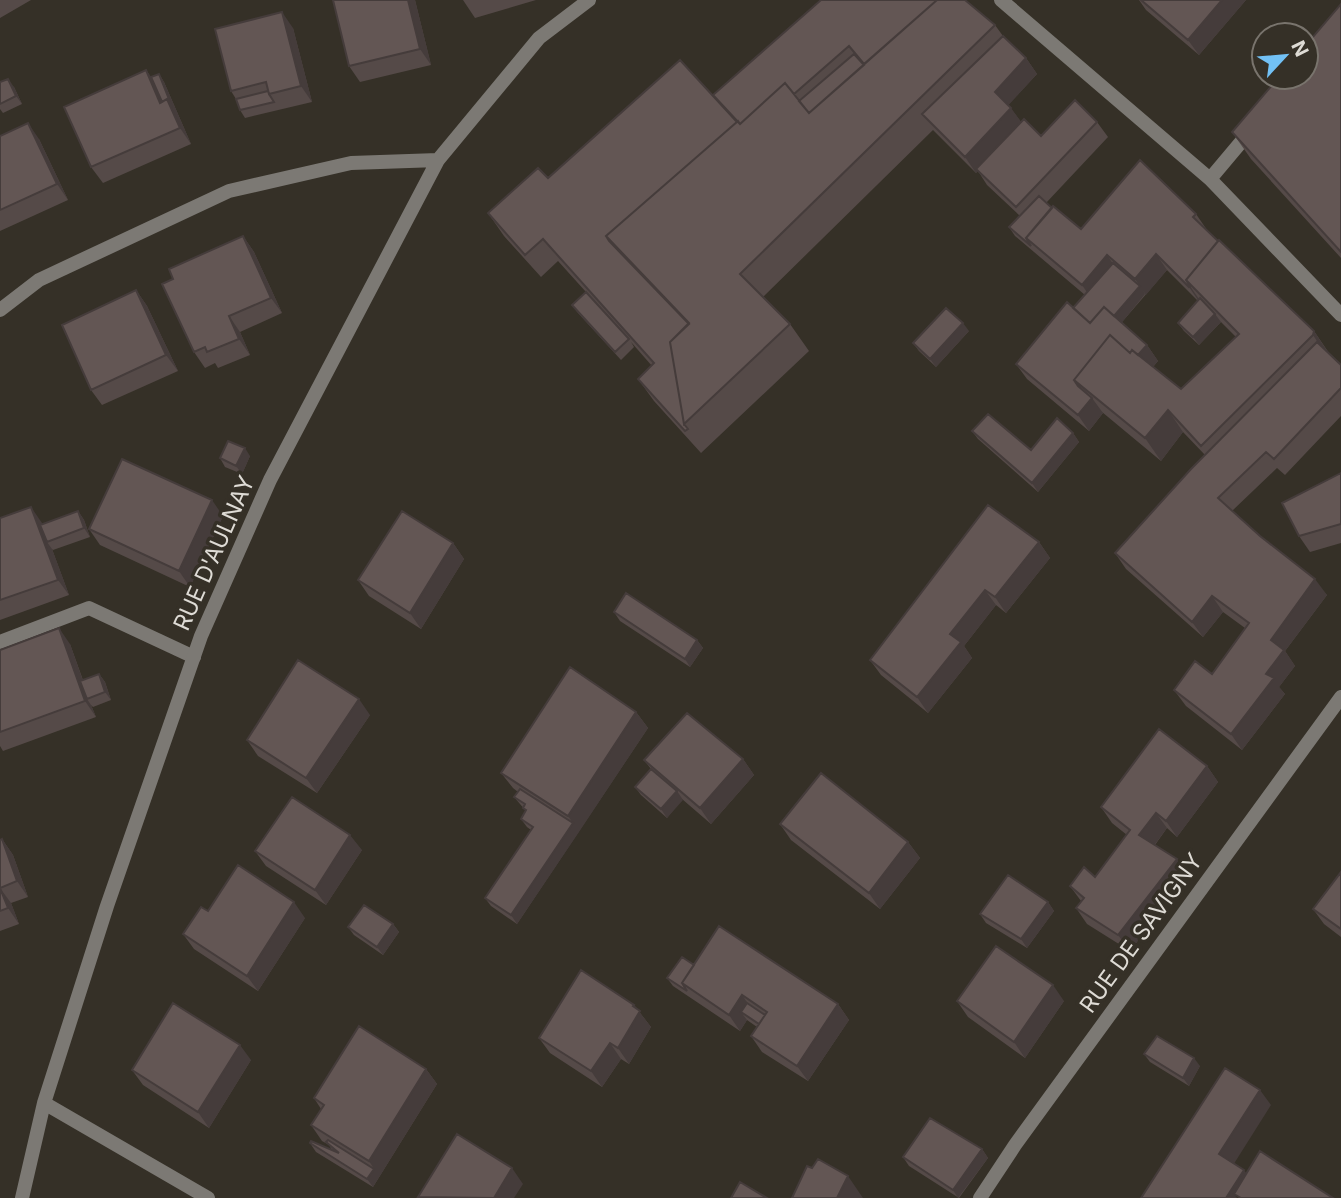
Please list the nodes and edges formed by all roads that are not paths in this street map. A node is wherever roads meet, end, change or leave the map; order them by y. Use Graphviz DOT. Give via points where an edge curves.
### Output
graph roads {
  1 [pos="589,0"];
  2 [pos="1001,0"];
  3 [pos="1262,118"];
  4 [pos="438,160"];
  5 [pos="1210,179"];
  6 [pos="0,310"];
  7 [pos="1341,315"];
  8 [pos="0,642"];
  9 [pos="194,657"];
  10 [pos="1341,697"];
  11 [pos="44,1103"];
  12 [pos="22,1198"];
  13 [pos="208,1198"];
  14 [pos="980,1198"];
  1 -- 4 [label="street, RUE D'AULNAY" via="539,38"];
  2 -- 5 [label="street"];
  3 -- 5 [label="street"];
  4 -- 6 [label="street" via="351,163 229,191 39,280"];
  4 -- 9 [label="street, RUE D'AULNAY" via="270,480"];
  5 -- 7 [label="street"];
  8 -- 9 [label="street" via="89,608"];
  9 -- 11 [label="street, RUE D'AULNAY"];
  10 -- 14 [label="street, RUE DE SAVIGNY"];
  11 -- 12 [label="street, RUE D'AULNAY"];
  11 -- 13 [label="street"];
}
